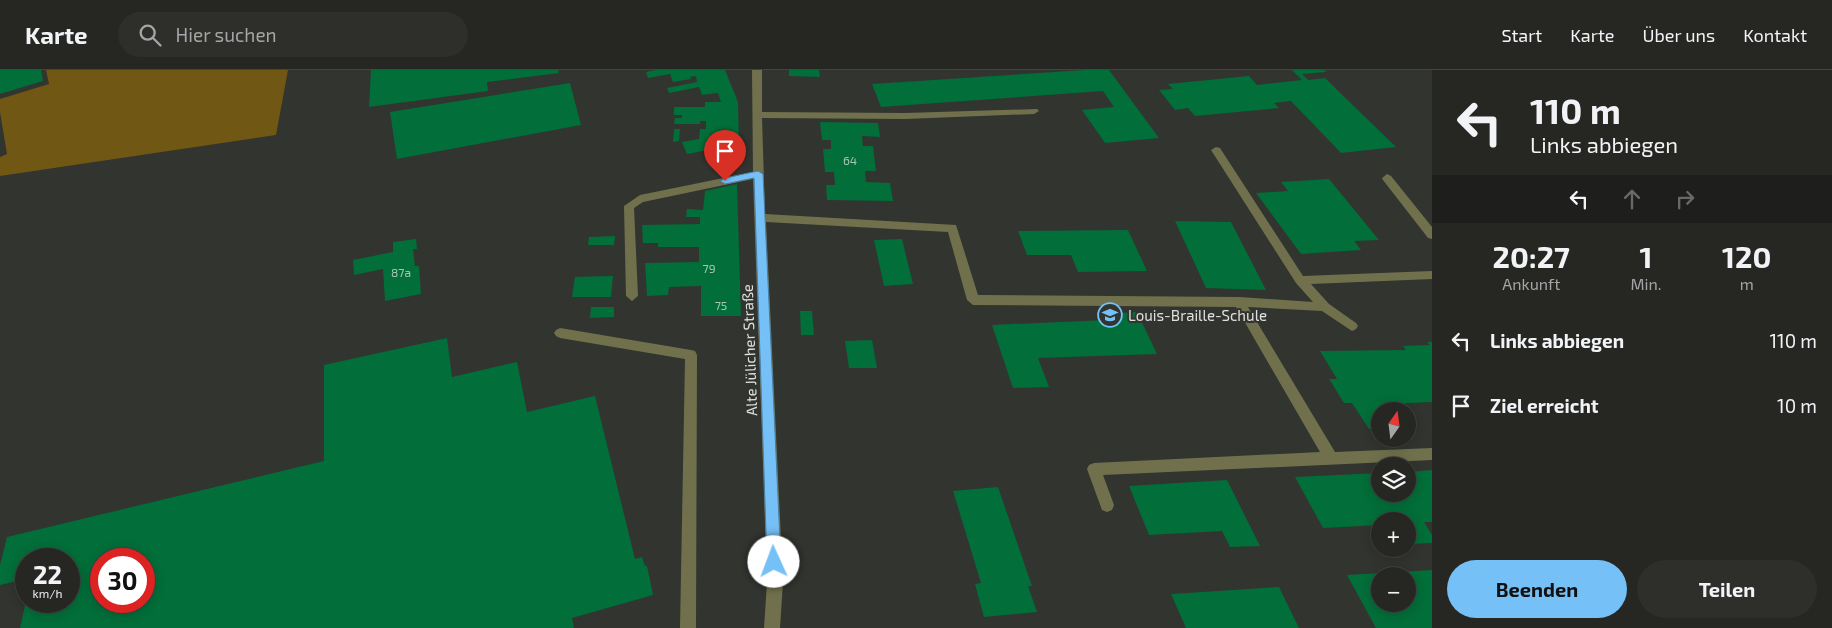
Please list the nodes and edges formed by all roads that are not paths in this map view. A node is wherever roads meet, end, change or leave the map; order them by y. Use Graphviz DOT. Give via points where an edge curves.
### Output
graph roads {
  1 [pos="757,70"];
  2 [pos="1034,111"];
  3 [pos="758,115"];
  4 [pos="1216,150"];
  5 [pos="758,174"];
  6 [pos="1387,178"];
  7 [pos="760,218"];
  8 [pos="1432,235"];
  9 [pos="1432,275"];
  10 [pos="1300,280"];
  11 [pos="632,296"];
  12 [pos="1239,302"];
  13 [pos="1325,307"];
  14 [pos="1352,326"];
  15 [pos="560,333"];
  16 [pos="1432,454"];
  17 [pos="1331,458"];
  18 [pos="1106,505"];
  19 [pos="688,628"];
  20 [pos="772,628"];
  1 -- 3 [label="street, Alte Jülicher Straße"];
  2 -- 3 [label="street" via="905,116"];
  3 -- 5 [label="street, Alte Jülicher Straße"];
  4 -- 10 [label="street"];
  5 -- 7 [label="street, Alte Jülicher Straße"];
  5 -- 11 [label="street" via="633,202 629,206"];
  6 -- 8 [label="street"];
  7 -- 12 [label="street" via="952,228 973,300"];
  7 -- 20 [label="street, Alte Jülicher Straße" via="775,582"];
  9 -- 10 [label="street"];
  10 -- 13 [label="street"];
  12 -- 13 [label="street"];
  12 -- 17 [label="street"];
  13 -- 14 [label="street"];
  15 -- 19 [label="street" via="691,355"];
  16 -- 17 [label="street"];
  17 -- 18 [label="street" via="1094,469"];
}
